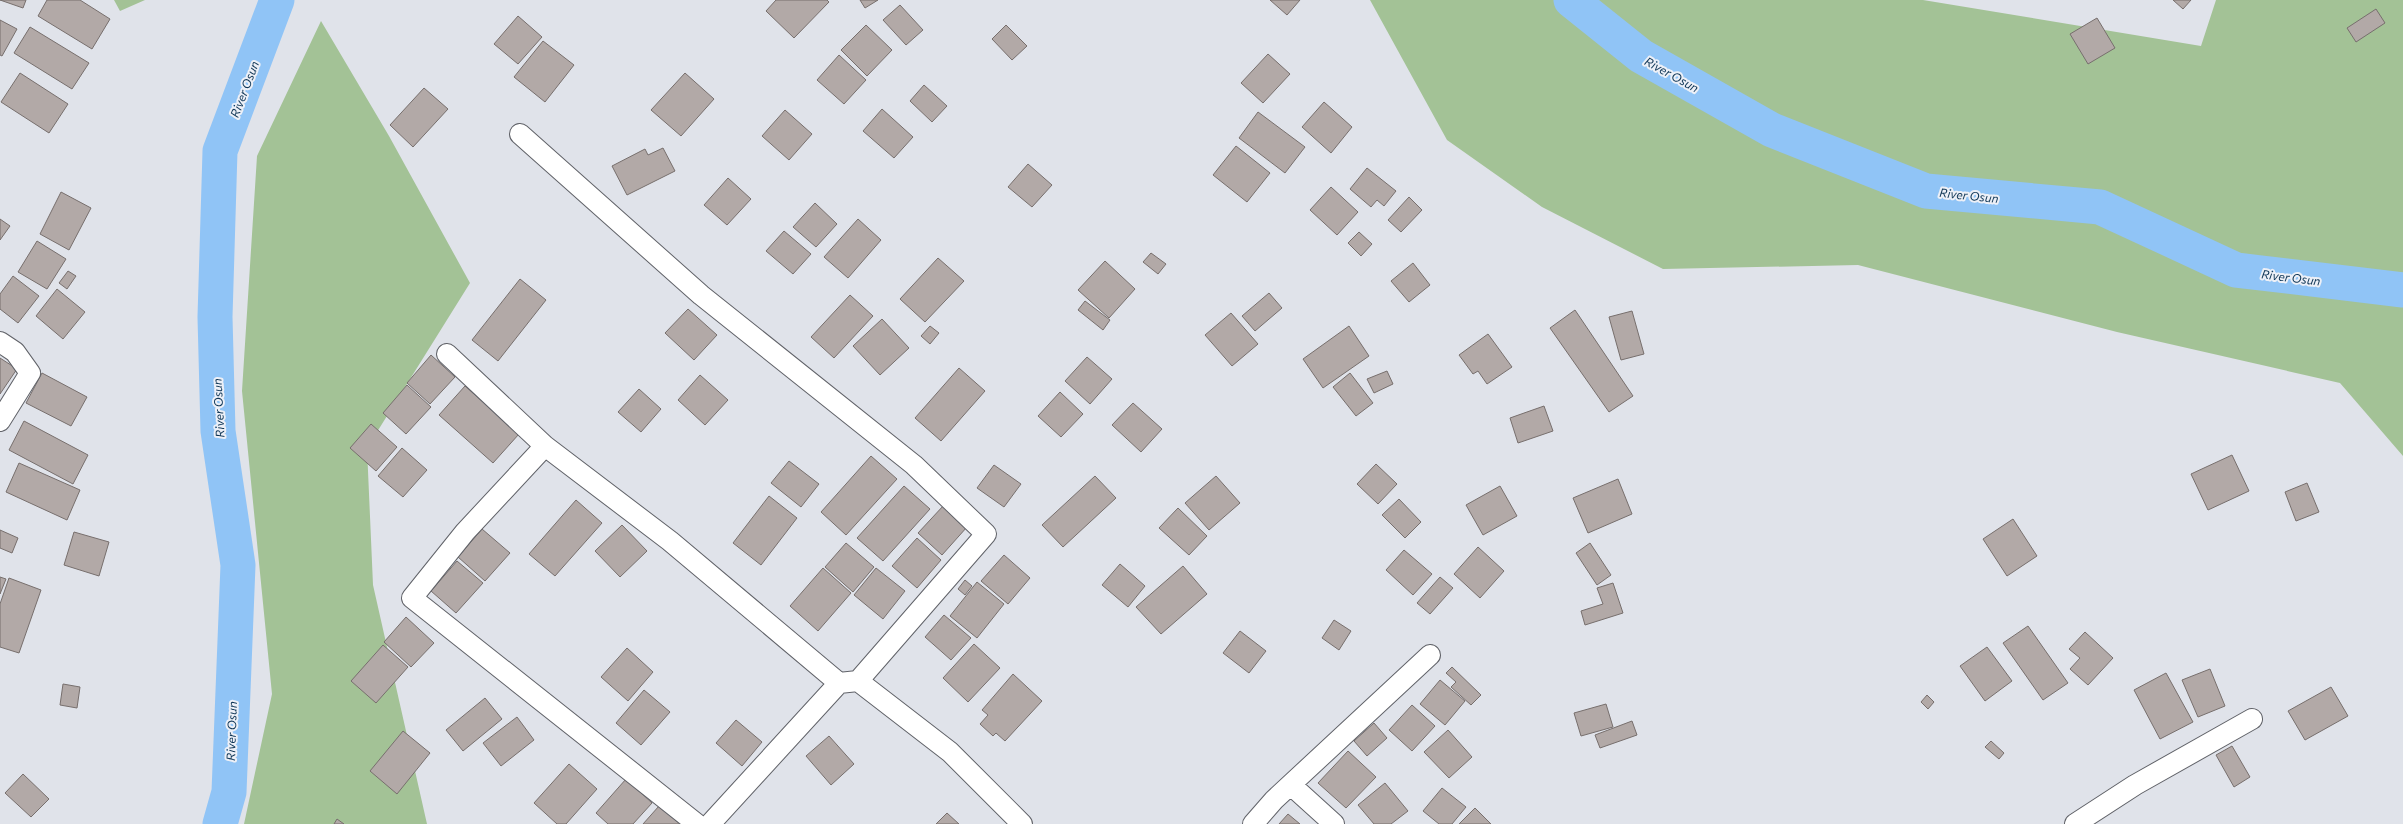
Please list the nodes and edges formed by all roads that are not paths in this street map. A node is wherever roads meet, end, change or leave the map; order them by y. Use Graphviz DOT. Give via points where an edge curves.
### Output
graph roads {
  1 [pos="520,134"];
  2 [pos="0,342"];
  3 [pos="447,354"];
  4 [pos="0,421"];
  5 [pos="545,446"];
  6 [pos="1430,655"];
  7 [pos="858,681"];
  8 [pos="839,683"];
  9 [pos="2252,719"];
  10 [pos="1291,785"];
  11 [pos="697,824"];
  12 [pos="710,824"];
  13 [pos="1022,824"];
  14 [pos="1253,824"];
  15 [pos="1334,824"];
  16 [pos="2075,824"];
  1 -- 7 [label="street" via="701,295 914,465 986,534"];
  2 -- 4 [label="street" via="15,352 30,373"];
  3 -- 5 [label="street"];
  5 -- 8 [label="street" via="670,541"];
  5 -- 11 [label="street" via="465,532 412,598"];
  6 -- 10 [label="street"];
  7 -- 8 [label="street"];
  7 -- 13 [label="street" via="950,752"];
  8 -- 12 [label="street"];
  9 -- 16 [label="street" via="2135,785"];
  10 -- 14 [label="street"];
  10 -- 15 [label="street"];
}
